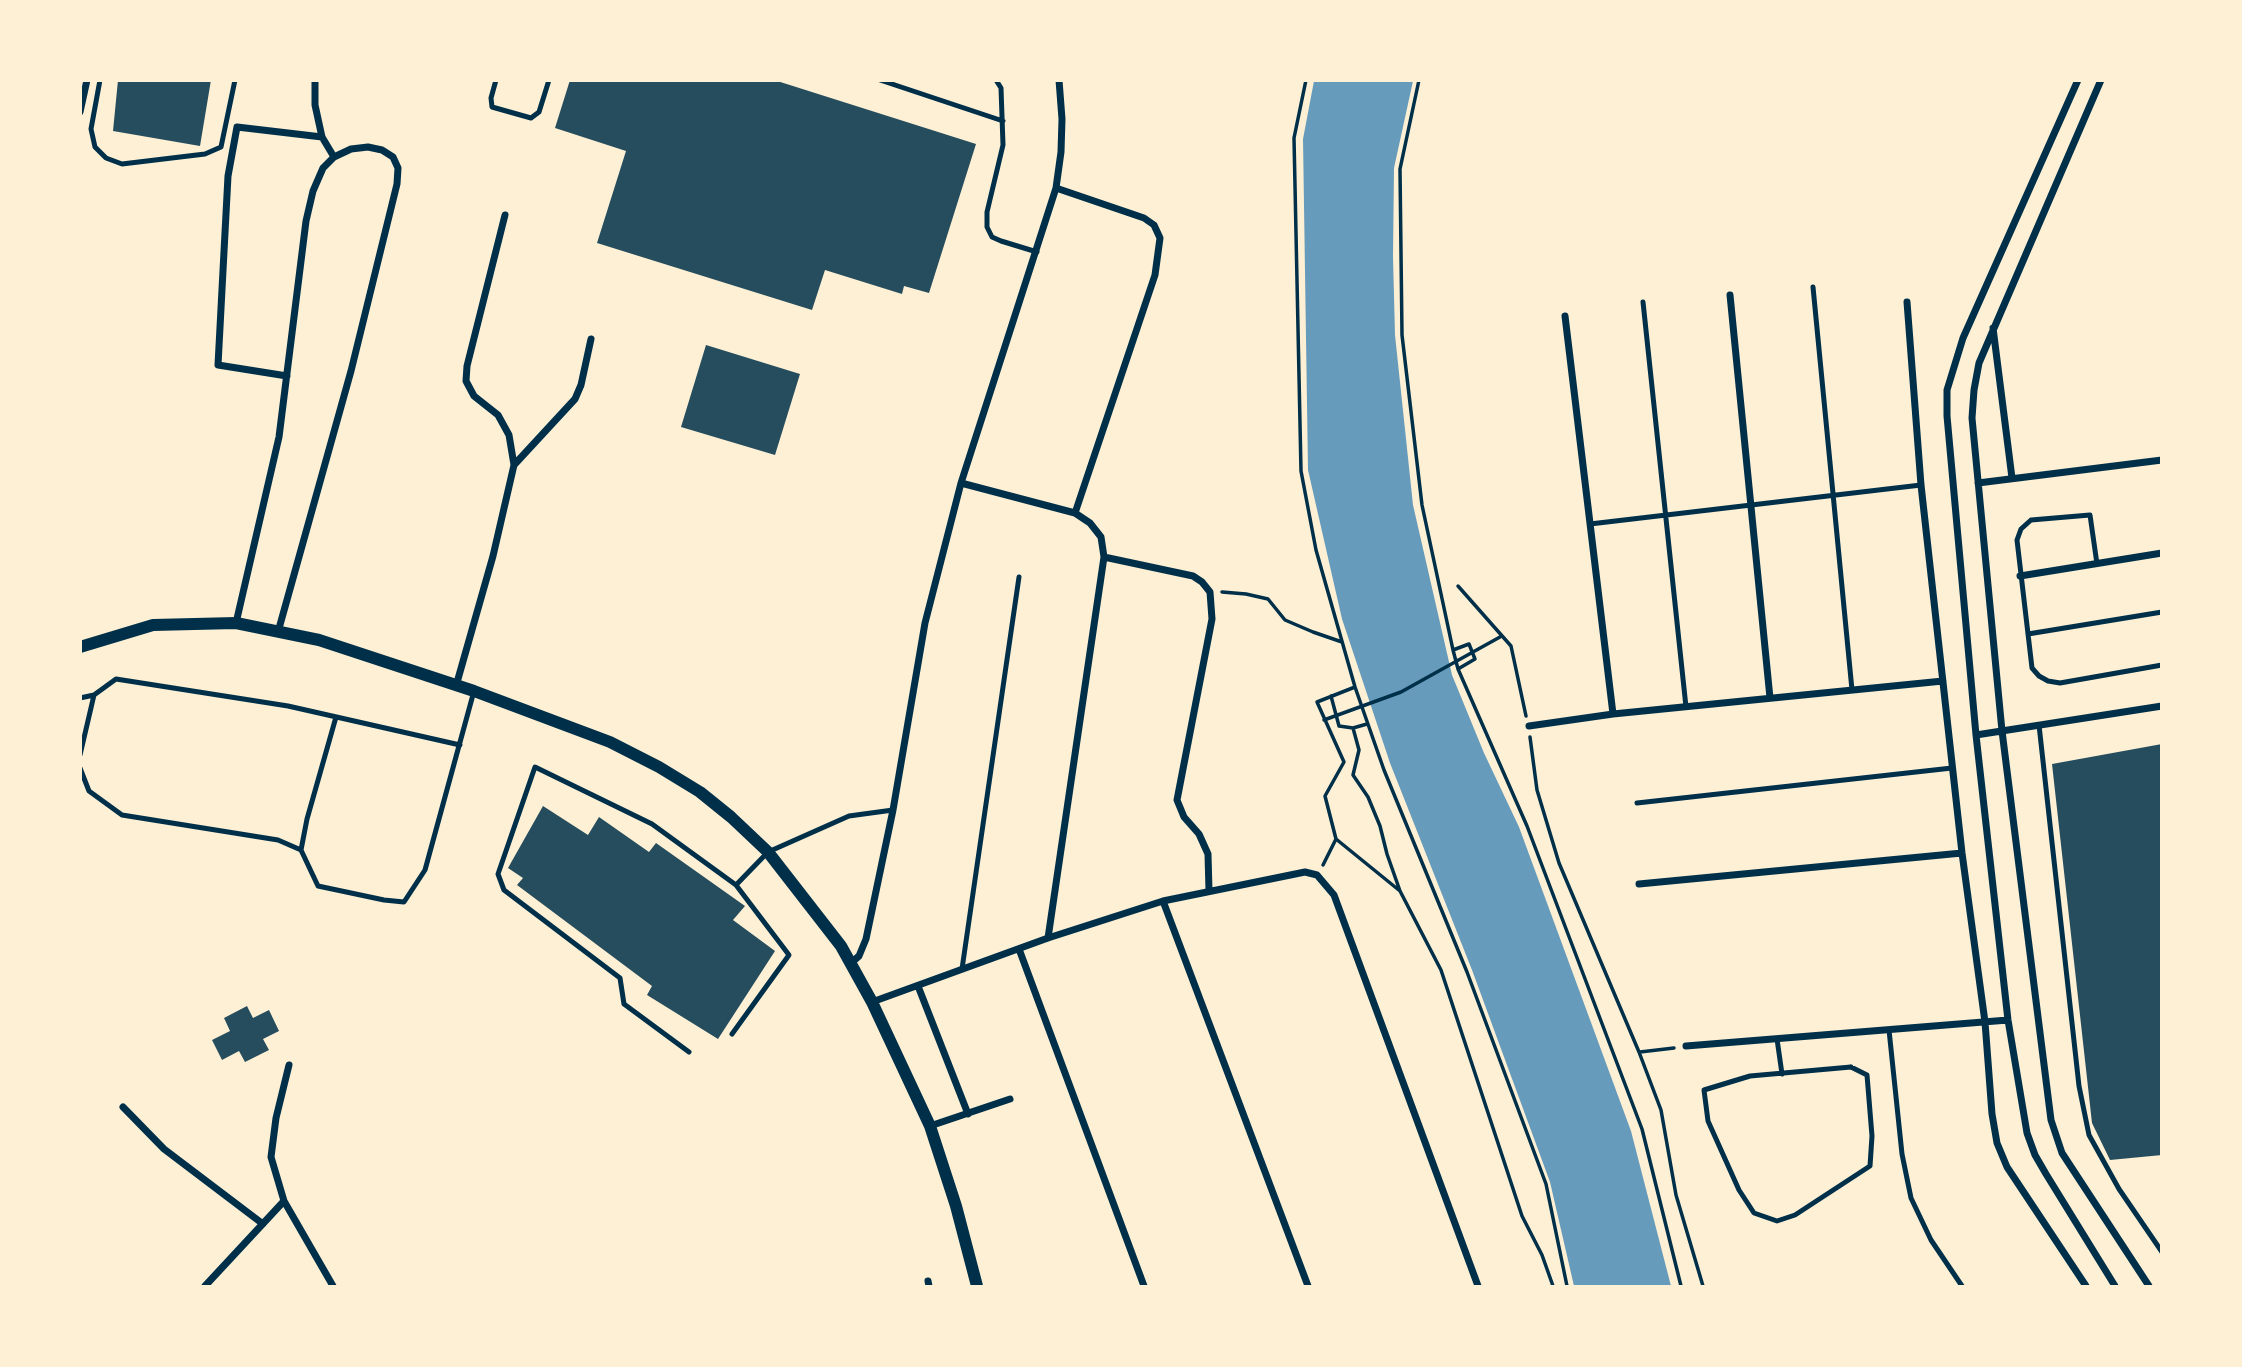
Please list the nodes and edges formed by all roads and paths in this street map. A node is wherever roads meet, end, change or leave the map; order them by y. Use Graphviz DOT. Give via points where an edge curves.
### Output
graph roads {
  1 [pos="87,80"];
  2 [pos="100,80"];
  3 [pos="235,80"];
  4 [pos="316,80"];
  5 [pos="496,80"];
  6 [pos="549,80"];
  7 [pos="880,80"];
  8 [pos="996,80"];
  9 [pos="1059,80"];
  10 [pos="1306,80"];
  11 [pos="1419,80"];
  12 [pos="2078,80"];
  13 [pos="2101,80"];
  14 [pos="80,112"];
  15 [pos="1003,121"];
  16 [pos="322,137"];
  17 [pos="334,157"];
  18 [pos="1056,188"];
  19 [pos="505,215"];
  20 [pos="1037,252"];
  21 [pos="1813,287"];
  22 [pos="1730,295"];
  23 [pos="1643,302"];
  24 [pos="1907,302"];
  25 [pos="1565,316"];
  26 [pos="1993,328"];
  27 [pos="591,339"];
  28 [pos="287,376"];
  29 [pos="2161,460"];
  30 [pos="514,465"];
  31 [pos="2012,478"];
  32 [pos="961,482"];
  33 [pos="1979,484"];
  34 [pos="1921,485"];
  35 [pos="1833,496"];
  36 [pos="1751,505"];
  37 [pos="1075,513"];
  38 [pos="1666,516"];
  39 [pos="1590,524"];
  40 [pos="2161,553"];
  41 [pos="1104,556"];
  42 [pos="2096,564"];
  43 [pos="2020,576"];
  44 [pos="1019,578"];
  45 [pos="1458,586"];
  46 [pos="1210,592"];
  47 [pos="2161,612"];
  48 [pos="236,623"];
  49 [pos="278,632"];
  50 [pos="2028,634"];
  51 [pos="1500,636"];
  52 [pos="1342,642"];
  53 [pos="80,647"];
  54 [pos="1453,650"];
  55 [pos="1472,652"];
  56 [pos="2161,665"];
  57 [pos="1458,669"];
  58 [pos="1943,681"];
  59 [pos="456,686"];
  60 [pos="1355,687"];
  61 [pos="1852,690"];
  62 [pos="474,691"];
  63 [pos="94,695"];
  64 [pos="1331,696"];
  65 [pos="80,698"];
  66 [pos="1770,698"];
  67 [pos="2161,706"];
  68 [pos="1686,707"];
  69 [pos="1613,714"];
  70 [pos="1335,716"];
  71 [pos="336,717"];
  72 [pos="1324,720"];
  73 [pos="1367,724"];
  74 [pos="2039,725"];
  75 [pos="1529,726"];
  76 [pos="1353,728"];
  77 [pos="2003,731"];
  78 [pos="1976,735"];
  79 [pos="460,745"];
  80 [pos="80,755"];
  81 [pos="80,768"];
  82 [pos="1952,768"];
  83 [pos="1637,803"];
  84 [pos="893,810"];
  85 [pos="1336,839"];
  86 [pos="301,850"];
  87 [pos="768,852"];
  88 [pos="1962,853"];
  89 [pos="1317,875"];
  90 [pos="1639,884"];
  91 [pos="736,885"];
  92 [pos="1209,891"];
  93 [pos="1400,891"];
  94 [pos="1163,901"];
  95 [pos="1048,938"];
  96 [pos="1019,948"];
  97 [pos="850,963"];
  98 [pos="962,969"];
  99 [pos="918,986"];
  100 [pos="872,1002"];
  101 [pos="2008,1020"];
  102 [pos="1984,1022"];
  103 [pos="1889,1030"];
  104 [pos="732,1034"];
  105 [pos="1777,1039"];
  106 [pos="1686,1046"];
  107 [pos="689,1052"];
  108 [pos="1639,1052"];
  109 [pos="289,1065"];
  110 [pos="1782,1074"];
  111 [pos="1010,1100"];
  112 [pos="122,1107"];
  113 [pos="968,1114"];
  114 [pos="930,1126"];
  115 [pos="284,1201"];
  116 [pos="263,1224"];
  117 [pos="2161,1252"];
  118 [pos="205,1286"];
  119 [pos="333,1286"];
  120 [pos="977,1286"];
  121 [pos="1144,1286"];
  122 [pos="1308,1286"];
  123 [pos="1478,1286"];
  124 [pos="1553,1286"];
  125 [pos="1567,1286"];
  126 [pos="1681,1286"];
  127 [pos="1703,1286"];
  128 [pos="1962,1286"];
  129 [pos="2087,1286"];
  130 [pos="2115,1286"];
  131 [pos="2148,1286"];
  1 -- 14 [label="street"];
  2 -- 3 [label="lane" via="91,129 95,146 106,158 122,164 205,154 221,147"];
  4 -- 16 [label="street"];
  5 -- 6 [label="lane" via="492,107 531,118"];
  7 -- 15 [label="lane"];
  8 -- 15 [label="lane" via="1001,88"];
  9 -- 18 [label="street" via="1061,152"];
  10 -- 52 [label="path" via="1294,138 1301,471 1316,550"];
  11 -- 54 [label="path" via="1400,169 1402,335 1422,505"];
  12 -- 78 [label="street" via="1963,338 1947,390"];
  13 -- 26 [label="street"];
  15 -- 20 [label="lane" via="1003,145 987,227 992,237"];
  16 -- 17 [label="street"];
  16 -- 28 [label="street" via="237,127 228,176 218,365"];
  17 -- 28 [label="street" via="313,191 306,221"];
  17 -- 49 [label="street" via="351,149 382,150 393,157 398,168 397,184 351,371"];
  18 -- 20 [label="street"];
  18 -- 37 [label="street" via="1144,218 1160,238 1155,275"];
  19 -- 30 [label="street" via="466,381 474,396 498,415 509,435"];
  20 -- 32 [label="street"];
  21 -- 35 [label="lane"];
  22 -- 36 [label="street"];
  23 -- 38 [label="lane"];
  24 -- 34 [label="street"];
  25 -- 39 [label="street"];
  26 -- 31 [label="street"];
  26 -- 33 [label="street" via="1973,390"];
  27 -- 30 [label="street" via="575,399"];
  28 -- 48 [label="street" via="279,437"];
  29 -- 31 [label="street"];
  30 -- 59 [label="street"];
  31 -- 33 [label="street"];
  32 -- 37 [label="street"];
  32 -- 84 [label="street" via="925,622"];
  33 -- 77 [label="street"];
  34 -- 35 [label="lane"];
  34 -- 58 [label="street"];
  35 -- 36 [label="lane"];
  35 -- 61 [label="lane"];
  36 -- 38 [label="lane"];
  36 -- 66 [label="street"];
  37 -- 41 [label="street" via="1101,537"];
  38 -- 39 [label="lane"];
  38 -- 68 [label="lane"];
  39 -- 69 [label="street"];
  40 -- 42 [label="street"];
  41 -- 46 [label="street" via="1193,576"];
  41 -- 95 [label="street"];
  42 -- 43 [label="street"];
  42 -- 43 [label="lane" via="2090,515 2031,520 2021,528 2017,540"];
  43 -- 50 [label="lane"];
  44 -- 98 [label="lane"];
  45 -- 51 [label="path"];
  46 -- 52 [label="path" via="1268,599 1285,620"];
  46 -- 92 [label="street" via="1212,619 1177,800 1208,854"];
  47 -- 50 [label="lane"];
  48 -- 49 [label="street"];
  48 -- 53 [label="street" via="153,625"];
  49 -- 59 [label="street" via="319,640"];
  50 -- 56 [label="lane" via="2032,667 2048,681 2060,683"];
  51 -- 55 [label="path"];
  51 -- 75 [label="path" via="1511,646"];
  52 -- 60 [label="path"];
  54 -- 55 [label="path" via="1469,644"];
  54 -- 57 [label="path"];
  55 -- 57 [label="path" via="1475,659"];
  55 -- 70 [label="path" via="1401,692"];
  57 -- 126 [label="path" via="1527,826 1642,1129"];
  58 -- 61 [label="street"];
  58 -- 82 [label="street"];
  59 -- 62 [label="street"];
  60 -- 64 [label="path"];
  60 -- 73 [label="path"];
  61 -- 66 [label="street"];
  62 -- 79 [label="lane"];
  62 -- 87 [label="street" via="610,742 659,767 700,792"];
  63 -- 65 [label="lane"];
  63 -- 71 [label="lane" via="116,679"];
  63 -- 80 [label="lane"];
  64 -- 70 [label="path"];
  64 -- 72 [label="path" via="1317,702"];
  66 -- 68 [label="street"];
  67 -- 74 [label="street"];
  68 -- 69 [label="street"];
  69 -- 75 [label="street"];
  70 -- 72 [label="path"];
  70 -- 76 [label="path" via="1339,726"];
  71 -- 79 [label="lane"];
  71 -- 86 [label="lane"];
  72 -- 85 [label="path" via="1344,762 1325,796"];
  73 -- 76 [label="path"];
  73 -- 125 [label="path" via="1546,1184"];
  74 -- 77 [label="street"];
  74 -- 117 [label="lane" via="2079,1086 2089,1135"];
  75 -- 108 [label="path" via="1537,790 1559,863"];
  76 -- 93 [label="path" via="1359,750 1353,775 1380,826"];
  77 -- 78 [label="street"];
  77 -- 131 [label="street" via="2051,1120 2062,1153"];
  78 -- 101 [label="street"];
  79 -- 86 [label="lane" via="425,870 404,902 318,886"];
  81 -- 86 [label="lane" via="89,791 122,815 278,841"];
  82 -- 83 [label="lane"];
  82 -- 88 [label="street"];
  84 -- 87 [label="lane" via="849,816"];
  84 -- 97 [label="street" via="864,949"];
  85 -- 89 [label="path"];
  85 -- 93 [label="path"];
  87 -- 91 [label="lane"];
  87 -- 97 [label="street"];
  88 -- 90 [label="street"];
  88 -- 102 [label="street"];
  89 -- 92 [label="street" via="1305,872"];
  89 -- 123 [label="street" via="1334,895"];
  91 -- 104 [label="lane" via="789,955"];
  91 -- 107 [label="lane" via="652,824 535,767 498,874 504,890 620,978 624,1003"];
  92 -- 94 [label="street"];
  93 -- 124 [label="path" via="1441,970 1522,1216"];
  94 -- 95 [label="street"];
  94 -- 122 [label="street"];
  95 -- 96 [label="street"];
  96 -- 98 [label="street"];
  96 -- 121 [label="street"];
  97 -- 100 [label="street"];
  98 -- 99 [label="street"];
  99 -- 100 [label="street"];
  99 -- 113 [label="street"];
  100 -- 114 [label="street"];
  101 -- 102 [label="street"];
  101 -- 130 [label="street" via="2027,1133 2035,1155"];
  102 -- 103 [label="street"];
  102 -- 129 [label="street" via="1997,1143 2007,1167"];
  103 -- 105 [label="street"];
  103 -- 128 [label="lane" via="1911,1198 1931,1240"];
  105 -- 106 [label="street"];
  105 -- 110 [label="lane"];
  106 -- 108 [label="path"];
  108 -- 127 [label="path" via="1661,1110 1676,1195"];
  109 -- 115 [label="street" via="271,1157"];
  110 -- 110 [label="lane" via="1852,1067 1867,1075 1872,1136 1870,1166 1777,1222 1755,1213 1739,1191 1708,1121 1704,1090 1750,1076"];
  111 -- 113 [label="street"];
  112 -- 116 [label="street" via="164,1149"];
  113 -- 114 [label="street"];
  114 -- 120 [label="street"];
  115 -- 116 [label="street"];
  115 -- 119 [label="street"];
  116 -- 118 [label="street"];
}
